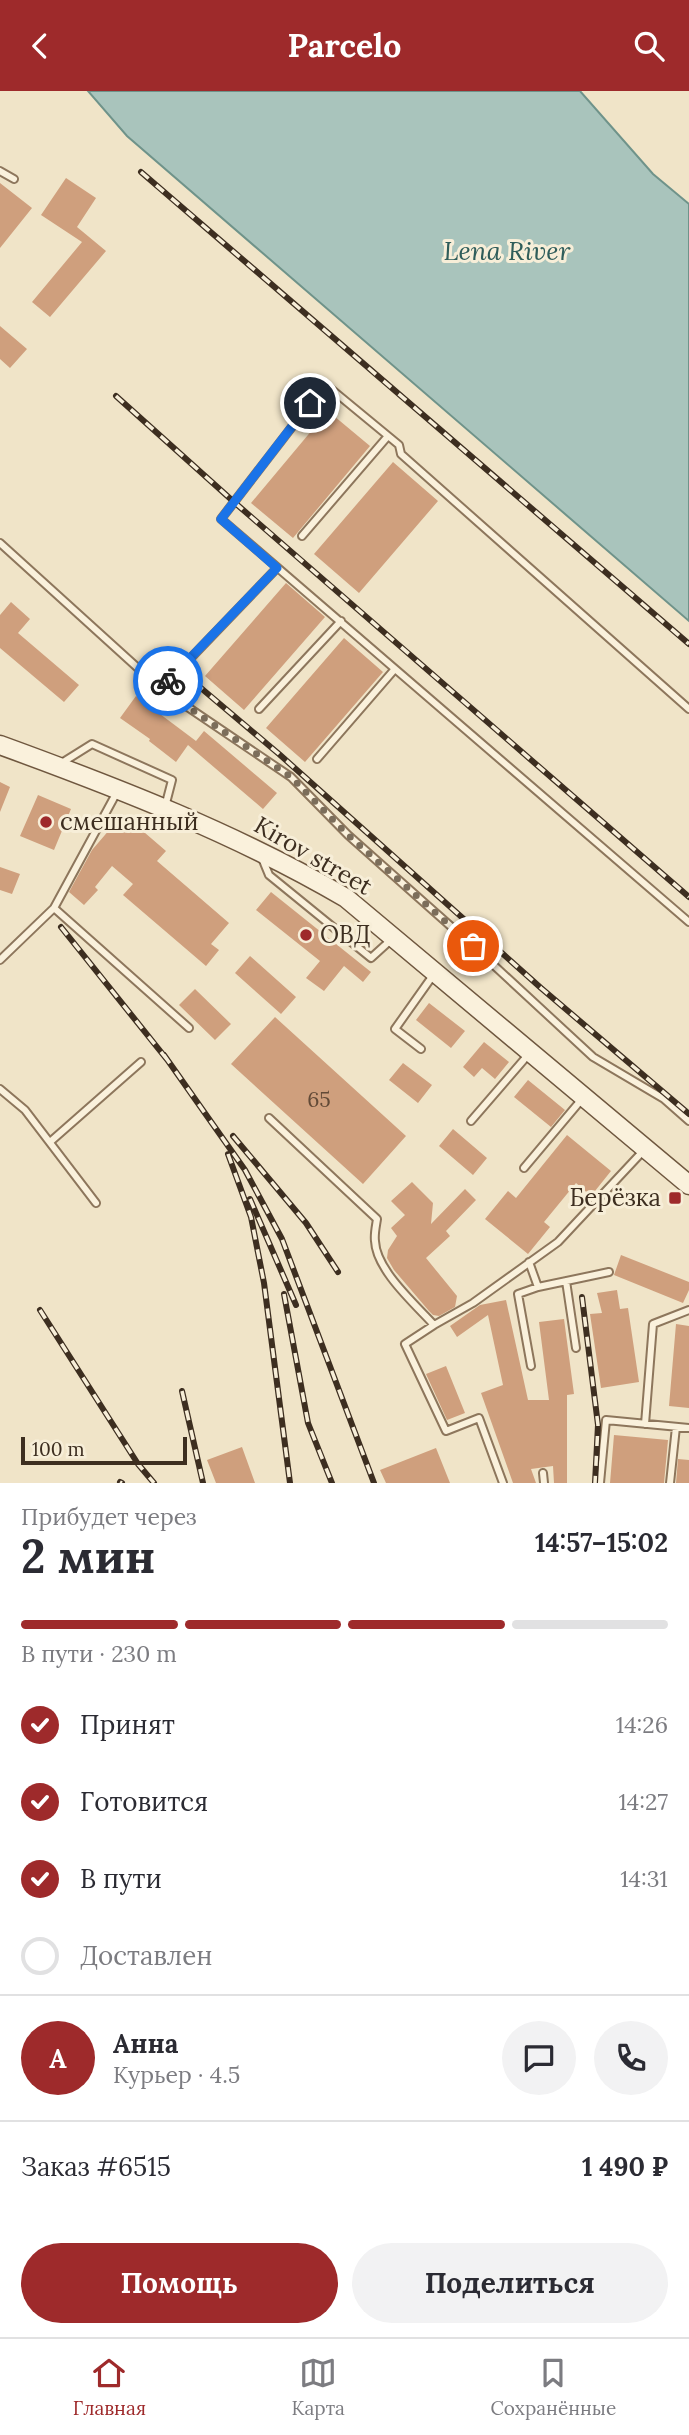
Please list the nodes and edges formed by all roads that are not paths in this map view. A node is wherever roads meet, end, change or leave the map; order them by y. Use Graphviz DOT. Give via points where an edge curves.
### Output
graph roads {
  1 [pos="0,171"];
  2 [pos="15,179"];
  3 [pos="388,436"];
  4 [pos="302,537"];
  5 [pos="0,543"];
  6 [pos="277,568"];
  7 [pos="341,621"];
  8 [pos="394,670"];
  9 [pos="161,689"];
  10 [pos="259,709"];
  11 [pos="689,709"];
  12 [pos="0,745"];
  13 [pos="317,759"];
  14 [pos="57,766"];
  15 [pos="118,790"];
  16 [pos="165,809"];
  17 [pos="259,851"];
  18 [pos="54,908"];
  19 [pos="689,922"];
  20 [pos="394,937"];
  21 [pos="0,960"];
  22 [pos="435,972"];
  23 [pos="189,1028"];
  24 [pos="421,1048"];
  25 [pos="529,1053"];
  26 [pos="141,1062"];
  27 [pos="0,1089"];
  28 [pos="583,1098"];
  29 [pos="270,1118"];
  30 [pos="471,1121"];
  31 [pos="689,1121"];
  32 [pos="50,1142"];
  33 [pos="645,1149"];
  34 [pos="524,1168"];
  35 [pos="689,1185"];
  36 [pos="96,1203"];
  37 [pos="529,1262"];
  38 [pos="609,1272"];
  39 [pos="566,1281"];
  40 [pos="538,1287"];
  41 [pos="689,1310"];
  42 [pos="434,1325"];
  43 [pos="576,1348"];
  44 [pos="531,1366"];
  45 [pos="645,1424"];
  46 [pos="676,1427"];
  47 [pos="689,1428"];
  48 [pos="543,1473"];
  49 [pos="503,1483"];
  50 [pos="544,1483"];
  51 [pos="600,1483"];
  52 [pos="670,1483"];
  1 -- 2 [label="lane"];
  3 -- 4 [label="lane"];
  3 -- 6 [label="lane" via="325,384 221,519"];
  3 -- 11 [label="lane" via="455,504"];
  5 -- 9 [label="lane"];
  6 -- 7 [label="lane"];
  6 -- 9 [label="lane"];
  7 -- 8 [label="lane"];
  7 -- 10 [label="lane"];
  8 -- 13 [label="lane"];
  8 -- 19 [label="lane"];
  9 -- 31 [label="lane" via="291,777 348,835 593,1057 664,1099"];
  12 -- 14 [label="main road, Kirov street"];
  14 -- 15 [label="main road, Kirov street"];
  14 -- 16 [label="lane" via="92,744 172,780"];
  15 -- 16 [label="main road, Kirov street"];
  15 -- 18 [label="lane"];
  16 -- 17 [label="main road, Kirov street"];
  17 -- 20 [label="main road, Kirov street" via="346,898"];
  17 -- 20 [label="lane" via="270,875 371,958"];
  18 -- 21 [label="lane"];
  18 -- 23 [label="lane"];
  20 -- 22 [label="main road, Kirov street"];
  22 -- 24 [label="lane" via="396,1029"];
  22 -- 25 [label="main road, Kirov street"];
  25 -- 28 [label="main road, Kirov street"];
  25 -- 30 [label="lane"];
  26 -- 32 [label="lane"];
  27 -- 32 [label="lane" via="25,1109"];
  28 -- 33 [label="main road, Kirov street"];
  28 -- 34 [label="lane"];
  29 -- 42 [label="lane" via="377,1219 374,1241 387,1272"];
  32 -- 36 [label="lane"];
  33 -- 35 [label="main road, Kirov street"];
  33 -- 37 [label="lane" via="558,1242"];
  37 -- 40 [label="lane"];
  37 -- 42 [label="lane"];
  38 -- 39 [label="lane"];
  39 -- 40 [label="lane"];
  39 -- 43 [label="lane"];
  40 -- 44 [label="lane" via="518,1294"];
  41 -- 45 [label="lane" via="653,1324"];
  42 -- 49 [label="lane" via="405,1345 446,1431 479,1419"];
  45 -- 46 [label="lane"];
  45 -- 51 [label="lane" via="606,1420"];
  46 -- 47 [label="lane"];
  46 -- 52 [label="lane"];
  48 -- 50 [label="lane"];
}
